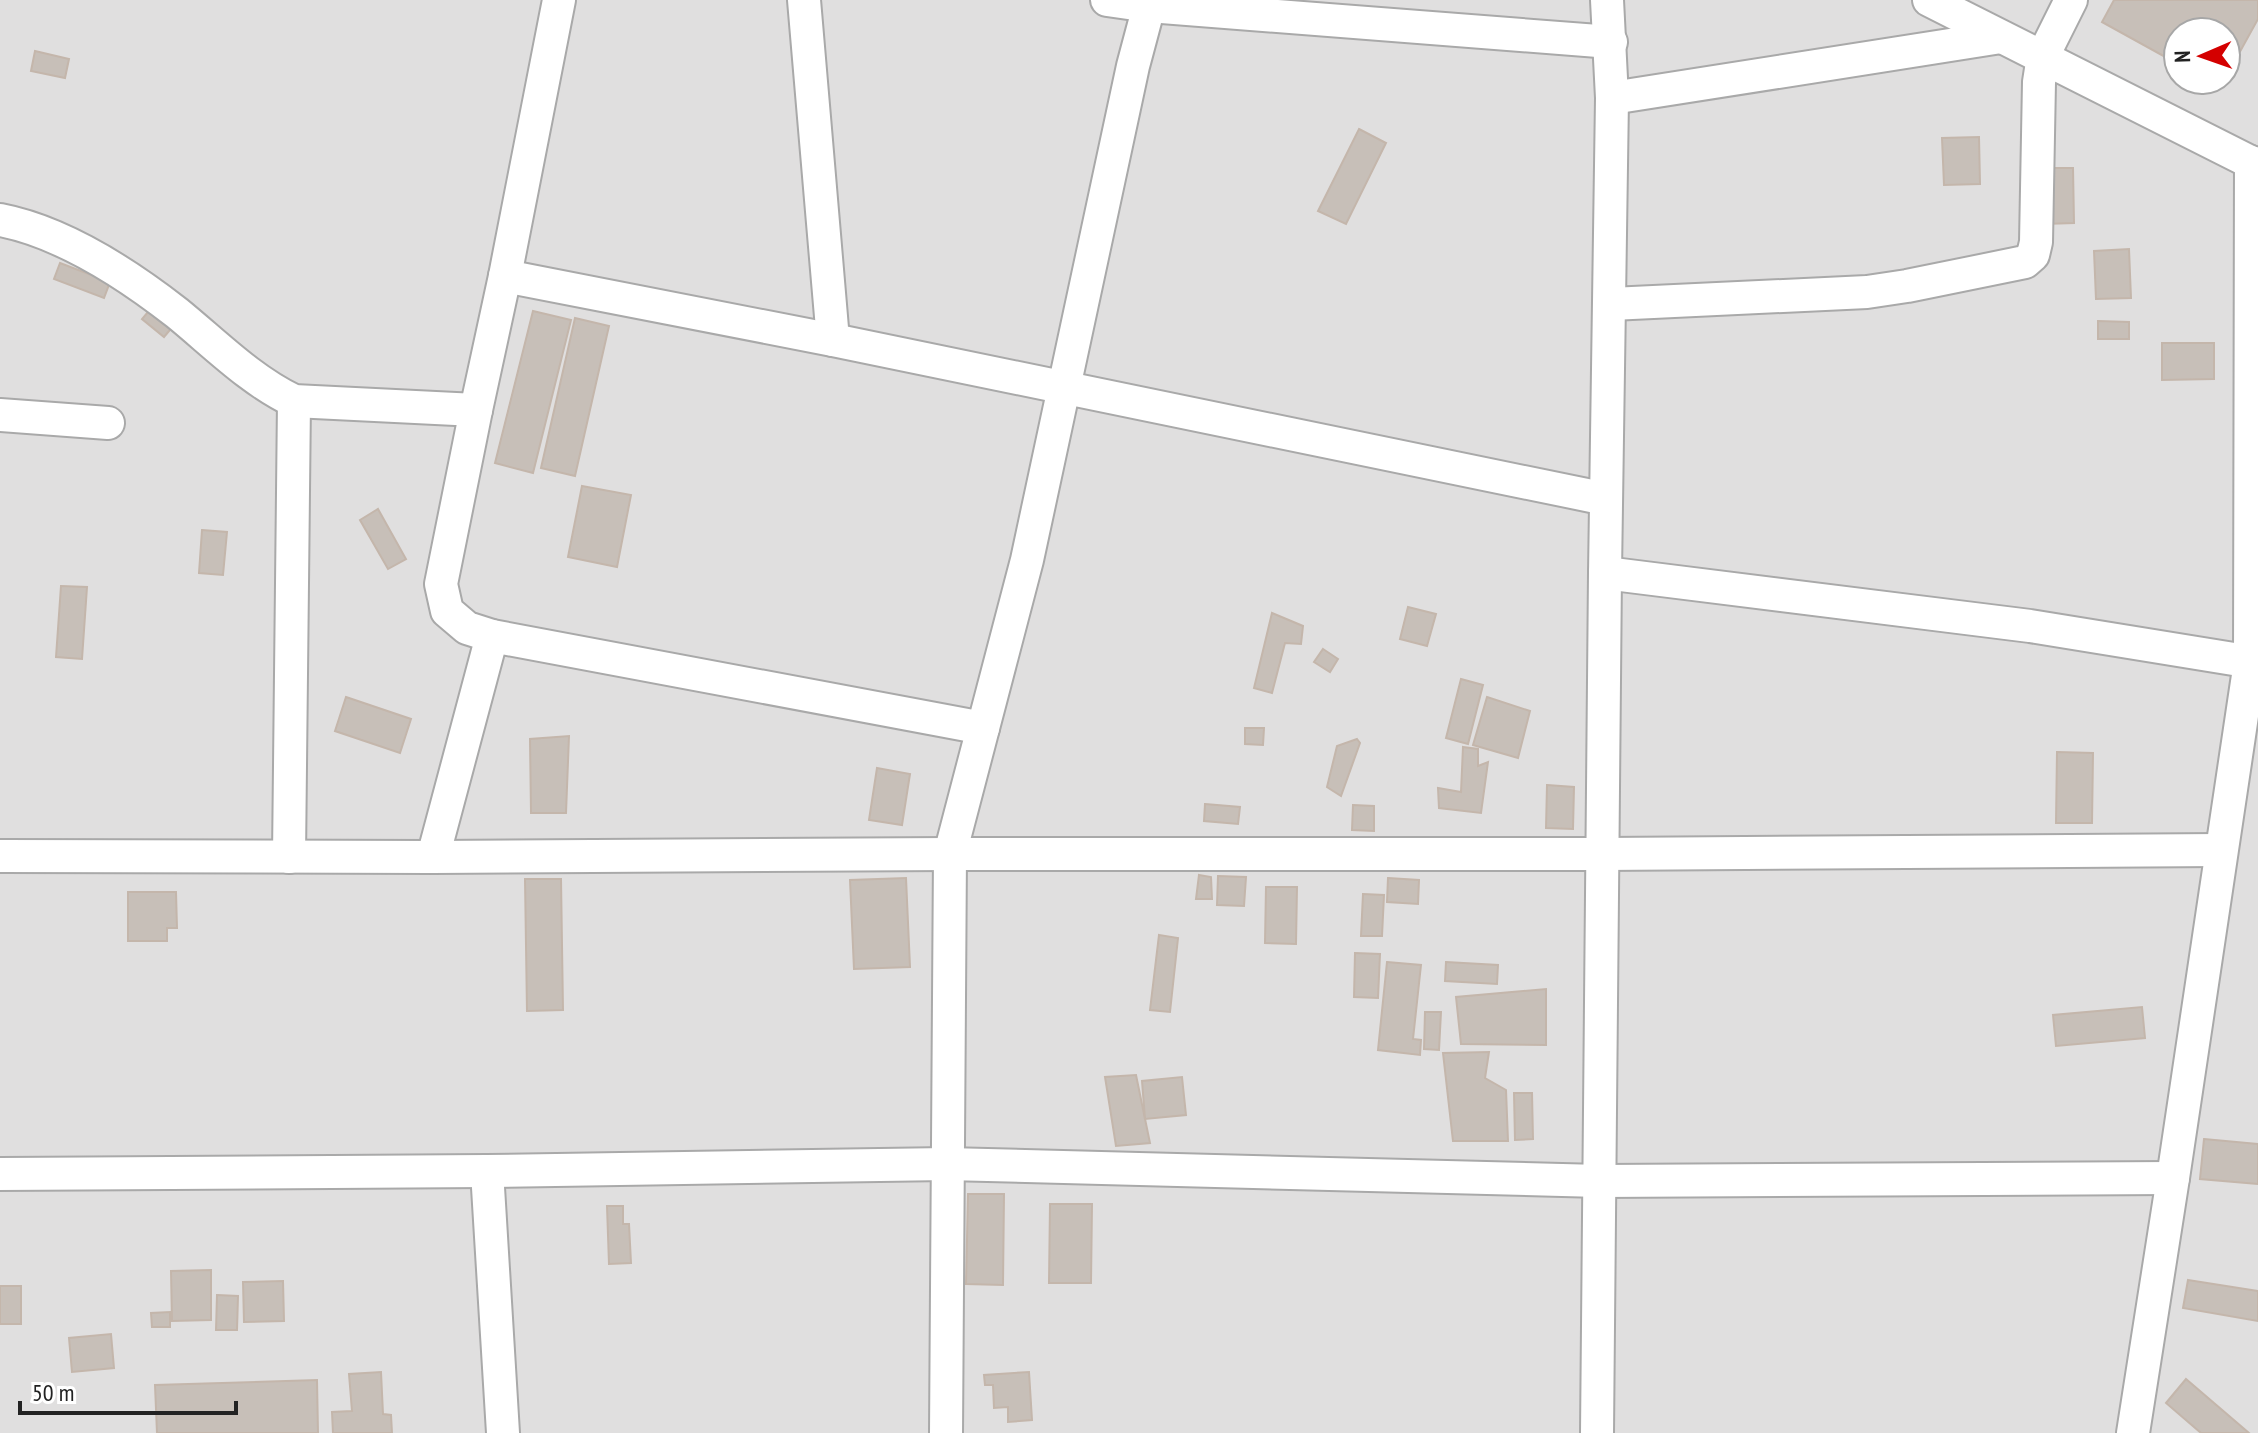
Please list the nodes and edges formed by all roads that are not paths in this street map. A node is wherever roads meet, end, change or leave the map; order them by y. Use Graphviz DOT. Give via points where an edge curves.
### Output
graph roads {
  1 [pos="559,0"];
  2 [pos="804,0"];
  3 [pos="1607,0"];
  4 [pos="1929,0"];
  5 [pos="2071,0"];
  6 [pos="1129,2"];
  7 [pos="2001,37"];
  8 [pos="1611,42"];
  9 [pos="2043,56"];
  10 [pos="1612,98"];
  11 [pos="2254,164"];
  12 [pos="0,220"];
  13 [pos="505,276"];
  14 [pos="1611,304"];
  15 [pos="833,340"];
  16 [pos="1064,388"];
  17 [pos="294,401"];
  18 [pos="476,410"];
  19 [pos="0,415"];
  20 [pos="108,423"];
  21 [pos="1606,499"];
  22 [pos="1605,573"];
  23 [pos="492,636"];
  24 [pos="2254,662"];
  25 [pos="983,728"];
  26 [pos="2221,850"];
  27 [pos="950,854"];
  28 [pos="1603,854"];
  29 [pos="0,856"];
  30 [pos="289,857"];
  31 [pos="433,857"];
  32 [pos="947,1164"];
  33 [pos="487,1171"];
  34 [pos="0,1174"];
  35 [pos="2173,1178"];
  36 [pos="1600,1181"];
  37 [pos="503,1433"];
  38 [pos="946,1433"];
  39 [pos="1597,1433"];
  40 [pos="2133,1433"];
  1 -- 13 [label="street"];
  2 -- 15 [label="street"];
  3 -- 8 [label="street"];
  4 -- 7 [label="street"];
  5 -- 9 [label="street"];
  6 -- 8 [label="street"];
  6 -- 16 [label="street" via="1133,66"];
  7 -- 9 [label="street"];
  7 -- 10 [label="street"];
  8 -- 10 [label="street"];
  9 -- 11 [label="street"];
  9 -- 14 [label="street" via="2036,242 2025,262 1867,292"];
  10 -- 14 [label="street"];
  11 -- 24 [label="street"];
  12 -- 17 [label="street" via="89,253 175,312 273,391"];
  13 -- 15 [label="street"];
  13 -- 18 [label="street"];
  14 -- 21 [label="street"];
  15 -- 16 [label="street"];
  16 -- 21 [label="street"];
  16 -- 25 [label="street"];
  17 -- 18 [label="street"];
  17 -- 30 [label="street"];
  18 -- 23 [label="street" via="441,584 447,611 467,628"];
  19 -- 20 [label="street"];
  21 -- 22 [label="street"];
  22 -- 24 [label="street" via="2030,626"];
  22 -- 28 [label="street"];
  23 -- 25 [label="street"];
  23 -- 31 [label="street"];
  24 -- 26 [label="street"];
  25 -- 27 [label="street"];
  26 -- 28 [label="street"];
  26 -- 35 [label="street"];
  27 -- 28 [label="street"];
  27 -- 31 [label="street"];
  27 -- 32 [label="street"];
  28 -- 36 [label="street"];
  29 -- 30 [label="street"];
  30 -- 31 [label="street"];
  32 -- 33 [label="street"];
  32 -- 36 [label="street"];
  32 -- 38 [label="street"];
  33 -- 34 [label="street"];
  33 -- 37 [label="street"];
  35 -- 36 [label="street"];
  35 -- 40 [label="street"];
  36 -- 39 [label="street"];
}
